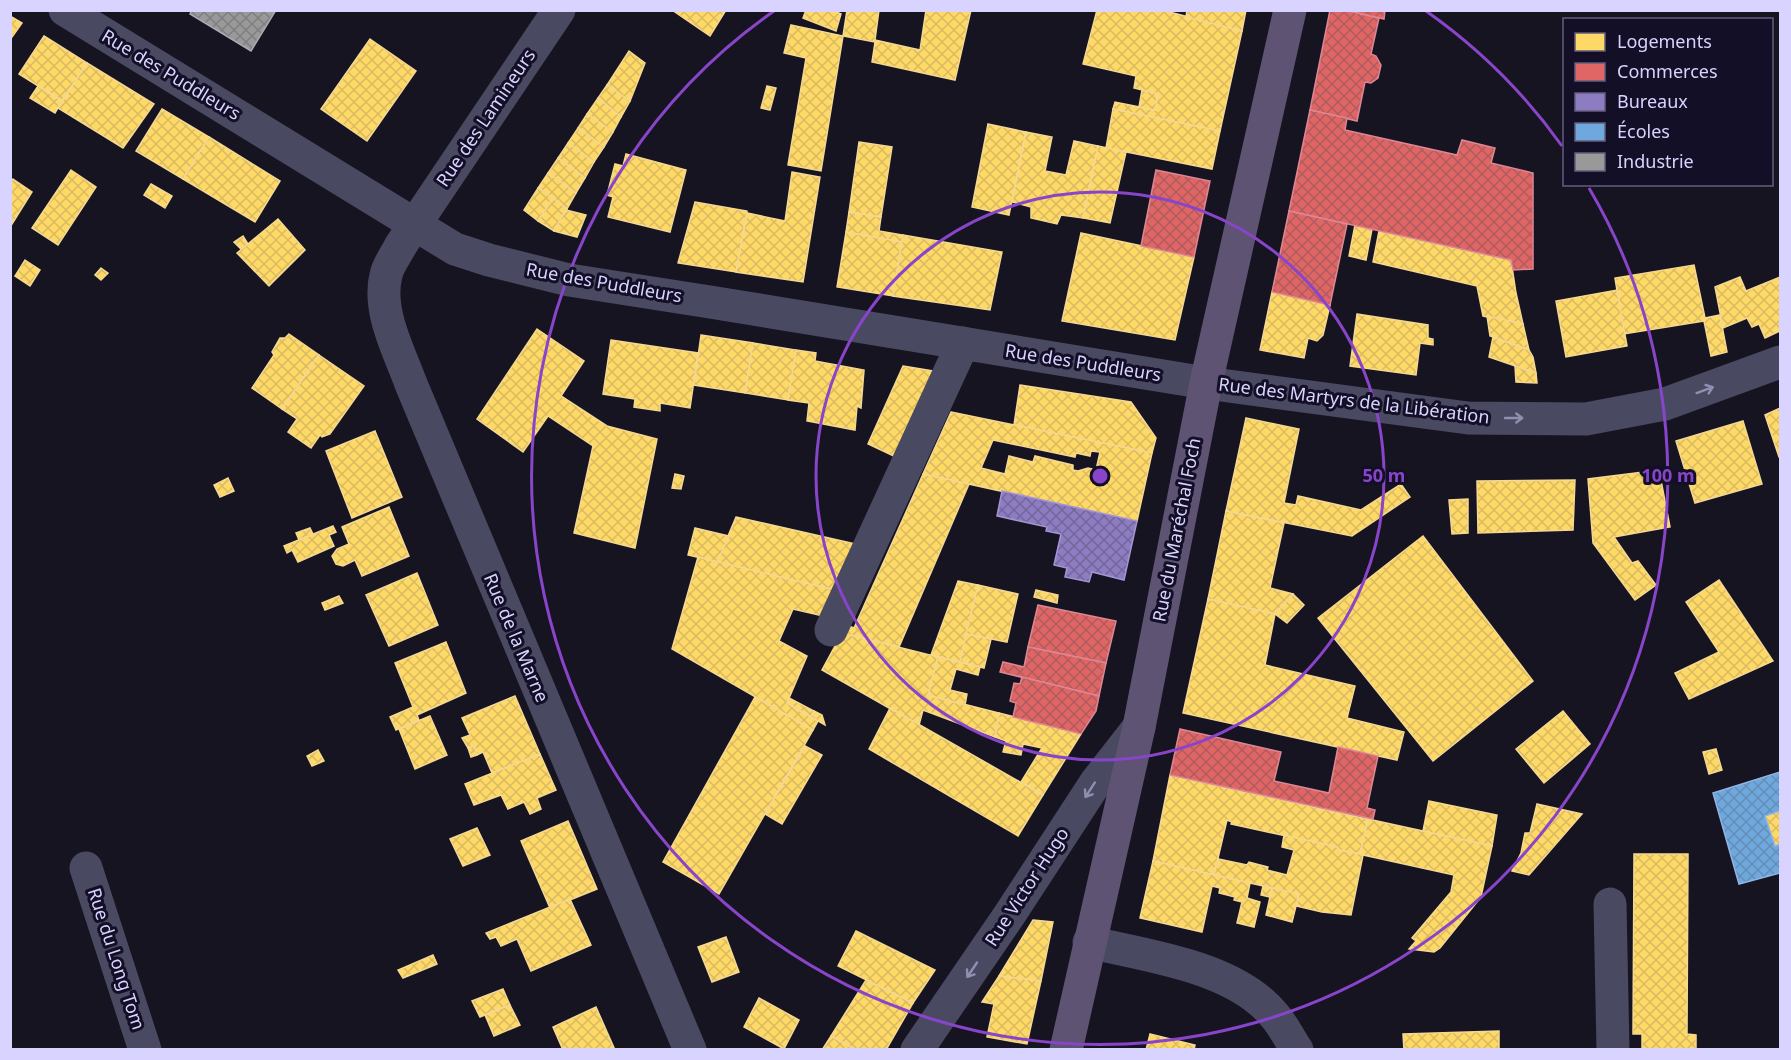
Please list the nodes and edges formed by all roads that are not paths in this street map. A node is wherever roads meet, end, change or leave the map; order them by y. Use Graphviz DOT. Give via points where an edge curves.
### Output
graph roads {
  1 [pos="64,10"];
  2 [pos="559,10"];
  3 [pos="1290,10"];
  4 [pos="414,225"];
  5 [pos="963,343"];
  6 [pos="1780,362"];
  7 [pos="1206,383"];
  8 [pos="831,630"];
  9 [pos="1139,727"];
  10 [pos="86,868"];
  11 [pos="1610,904"];
  12 [pos="1089,942"];
  13 [pos="145,1050"];
  14 [pos="690,1050"];
  15 [pos="917,1050"];
  16 [pos="1066,1050"];
  17 [pos="1296,1050"];
  18 [pos="1613,1050"];
  1 -- 4 [label="street, Rue des Puddleurs"];
  2 -- 4 [label="street, Rue des Lamineurs"];
  3 -- 7 [label="main road, Rue du Maréchal Foch"];
  4 -- 5 [label="street, Rue des Puddleurs" via="455,249 569,280"];
  4 -- 14 [label="street, Rue de la Marne" via="386,274 383,298 390,328 503,608"];
  5 -- 7 [label="street, Rue des Puddleurs"];
  5 -- 8 [label="street"];
  7 -- 6 [label="street, Rue des Martyrs de la Libération, one-way" via="1467,418 1586,418 1665,404"];
  7 -- 9 [label="main road, Rue du Maréchal Foch"];
  9 -- 12 [label="main road, Rue du Maréchal Foch"];
  9 -- 15 [label="street, Rue Victor Hugo, one-way" via="1096,782"];
  10 -- 13 [label="street, Rue du Long Tom"];
  11 -- 18 [label="street"];
  12 -- 16 [label="main road, Rue du Maréchal Foch"];
  12 -- 17 [label="street" via="1204,970 1241,986 1274,1014"];
}
